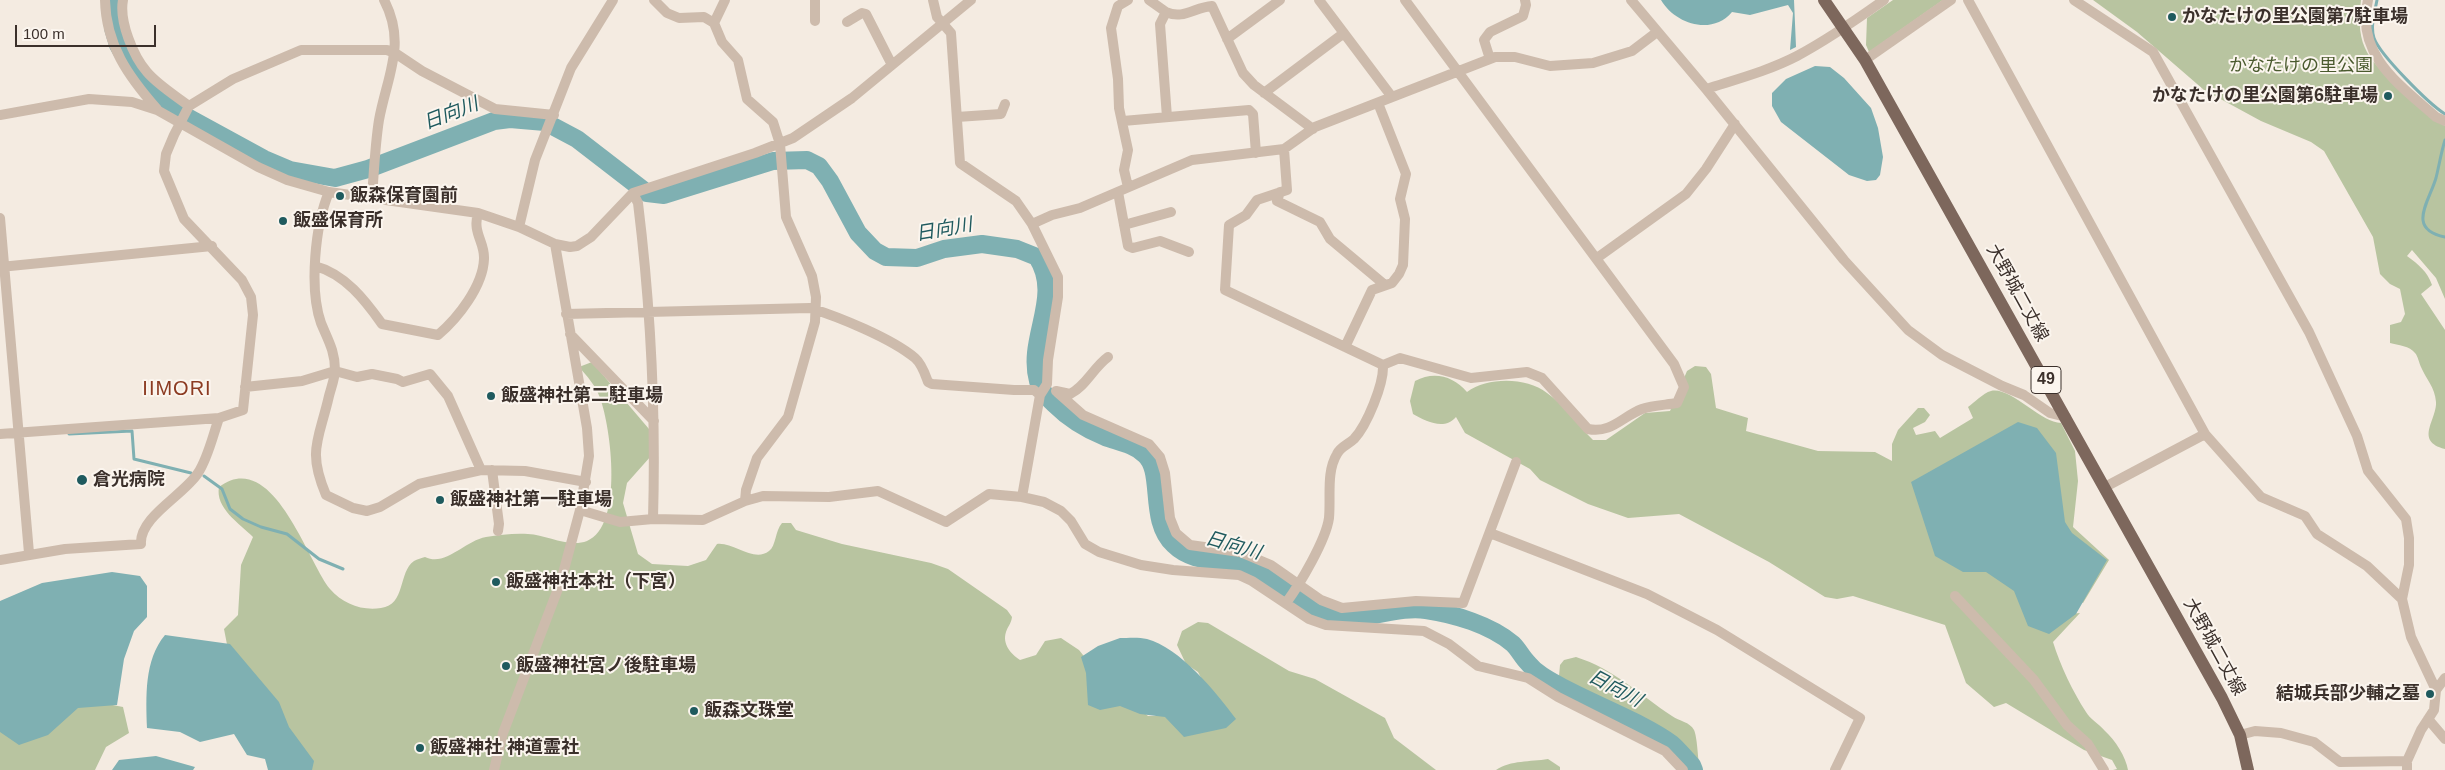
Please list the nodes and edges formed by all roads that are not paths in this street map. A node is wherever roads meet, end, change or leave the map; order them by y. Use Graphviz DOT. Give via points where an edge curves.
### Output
graph roads {
  1 [pos="105,0"];
  2 [pos="124,0"];
  3 [pos="384,0"];
  4 [pos="613,0"];
  5 [pos="654,0"];
  6 [pos="725,0"];
  7 [pos="815,0"];
  8 [pos="934,0"];
  9 [pos="970,0"];
  10 [pos="1128,0"];
  11 [pos="1149,0"];
  12 [pos="1280,0"];
  13 [pos="1319,0"];
  14 [pos="1405,0"];
  15 [pos="1525,0"];
  16 [pos="1631,0"];
  17 [pos="1824,0"];
  18 [pos="1884,0"];
  19 [pos="1951,0"];
  20 [pos="1968,0"];
  21 [pos="2074,0"];
  22 [pos="2368,0"];
  23 [pos="1166,12"];
  24 [pos="815,21"];
  25 [pos="847,22"];
  26 [pos="714,23"];
  27 [pos="943,24"];
  28 [pos="1844,28"];
  29 [pos="1657,32"];
  30 [pos="1344,34"];
  31 [pos="1227,38"];
  32 [pos="396,53"];
  33 [pos="1490,59"];
  34 [pos="1865,60"];
  35 [pos="892,65"];
  36 [pos="1460,71"];
  37 [pos="1706,89"];
  38 [pos="1264,93"];
  39 [pos="1392,97"];
  40 [pos="1378,102"];
  41 [pos="1004,104"];
  42 [pos="189,106"];
  43 [pos="157,110"];
  44 [pos="0,115"];
  45 [pos="554,115"];
  46 [pos="956,117"];
  47 [pos="1167,117"];
  48 [pos="2441,119"];
  49 [pos="1123,121"];
  50 [pos="180,123"];
  51 [pos="1735,124"];
  52 [pos="1313,129"];
  53 [pos="781,148"];
  54 [pos="1284,149"];
  55 [pos="1256,153"];
  56 [pos="1123,190"];
  57 [pos="329,192"];
  58 [pos="1280,192"];
  59 [pos="634,193"];
  60 [pos="372,198"];
  61 [pos="1171,212"];
  62 [pos="478,214"];
  63 [pos="0,218"];
  64 [pos="1032,224"];
  65 [pos="1124,225"];
  66 [pos="519,227"];
  67 [pos="555,244"];
  68 [pos="212,246"];
  69 [pos="1189,252"];
  70 [pos="1597,258"];
  71 [pos="316,266"];
  72 [pos="2,267"];
  73 [pos="1385,285"];
  74 [pos="815,310"];
  75 [pos="566,314"];
  76 [pos="650,314"];
  77 [pos="569,334"];
  78 [pos="1345,347"];
  79 [pos="1108,357"];
  80 [pos="1383,365"];
  81 [pos="335,371"];
  82 [pos="1047,384"];
  83 [pos="245,387"];
  84 [pos="1057,392"];
  85 [pos="1040,395"];
  86 [pos="2066,417"];
  87 [pos="219,418"];
  88 [pos="654,421"];
  89 [pos="20,433"];
  90 [pos="0,434"];
  91 [pos="2205,434"];
  92 [pos="1516,462"];
  93 [pos="481,470"];
  94 [pos="492,470"];
  95 [pos="586,482"];
  96 [pos="2105,487"];
  97 [pos="1022,497"];
  98 [pos="745,501"];
  99 [pos="580,510"];
  100 [pos="653,519"];
  101 [pos="498,531"];
  102 [pos="1490,533"];
  103 [pos="29,553"];
  104 [pos="0,560"];
  105 [pos="1300,584"];
  106 [pos="1954,596"];
  107 [pos="2402,599"];
  108 [pos="1286,603"];
  109 [pos="2445,678"];
  110 [pos="2436,690"];
  111 [pos="2428,719"];
  112 [pos="2240,735"];
  113 [pos="2445,739"];
  114 [pos="2407,766"];
  115 [pos="494,770"];
  116 [pos="1683,770"];
  117 [pos="1835,770"];
  118 [pos="2104,770"];
  119 [pos="2248,770"];
  1 -- 43 [label="street" via="110,40 123,68"];
  2 -- 42 [label="street" via="125,29 147,72"];
  3 -- 32 [label="street" via="395,32"];
  4 -- 45 [label="street" via="571,68"];
  5 -- 26 [label="street" via="679,18 704,17"];
  6 -- 26 [label="street"];
  7 -- 24 [label="street"];
  8 -- 27 [label="street" via="937,17"];
  9 -- 27 [label="street"];
  10 -- 49 [label="street" via="1118,6 1111,28"];
  11 -- 23 [label="street"];
  12 -- 31 [label="street"];
  13 -- 30 [label="street"];
  14 -- 36 [label="street"];
  15 -- 33 [label="street" via="1523,16 1490,32 1484,40"];
  16 -- 29 [label="street"];
  17 -- 28 [label="main road, 大野城二丈線 / 49"];
  18 -- 28 [label="street"];
  19 -- 34 [label="street"];
  20 -- 91 [label="street"];
  21 -- 107 [label="street" via="2153,52 2309,332 2357,436 2368,471 2406,520 2409,565"];
  22 -- 48 [label="street" via="2366,34 2376,58"];
  23 -- 31 [label="street" via="1180,16 1212,6"];
  23 -- 47 [label="street" via="1160,24"];
  25 -- 35 [label="street" via="866,14"];
  26 -- 53 [label="street" via="722,42 738,60 747,99 773,122"];
  27 -- 35 [label="street"];
  27 -- 46 [label="street" via="951,33"];
  28 -- 34 [label="main road, 大野城二丈線 / 49"];
  28 -- 37 [label="street" via="1761,72"];
  29 -- 33 [label="street" via="1632,51 1592,63 1550,66 1515,57"];
  29 -- 37 [label="street"];
  30 -- 38 [label="street"];
  30 -- 39 [label="street"];
  31 -- 38 [label="street" via="1243,73"];
  32 -- 42 [label="street" via="387,50 301,50 233,79"];
  32 -- 45 [label="street" via="422,71 495,109"];
  32 -- 60 [label="street" via="379,120"];
  33 -- 36 [label="street"];
  34 -- 86 [label="main road, 大野城二丈線 / 49"];
  35 -- 53 [label="street"];
  36 -- 39 [label="street"];
  36 -- 70 [label="street"];
  37 -- 51 [label="street"];
  38 -- 52 [label="street"];
  39 -- 40 [label="street"];
  40 -- 52 [label="street"];
  40 -- 73 [label="street" via="1406,174 1400,199 1405,219 1403,265 1392,283"];
  41 -- 46 [label="street" via="1001,114"];
  42 -- 50 [label="street"];
  43 -- 44 [label="street" via="132,102 89,99"];
  43 -- 50 [label="street"];
  45 -- 66 [label="street" via="535,160"];
  46 -- 64 [label="street" via="960,163 1016,201"];
  47 -- 49 [label="street"];
  47 -- 55 [label="street" via="1249,110 1253,114"];
  49 -- 56 [label="street" via="1128,150"];
  50 -- 57 [label="street" via="258,167"];
  50 -- 68 [label="street" via="166,154 164,171 184,219"];
  51 -- 70 [label="street" via="1686,194"];
  51 -- 86 [label="street" via="1844,260 1908,330 1929,347 2024,395 2050,413"];
  52 -- 54 [label="street"];
  53 -- 59 [label="street"];
  53 -- 74 [label="street" via="786,217 812,276"];
  54 -- 55 [label="street"];
  54 -- 58 [label="street" via="1287,190"];
  55 -- 56 [label="street" via="1192,160"];
  56 -- 64 [label="street"];
  56 -- 65 [label="street"];
  57 -- 60 [label="street"];
  57 -- 71 [label="street" via="314,253"];
  58 -- 73 [label="street" via="1277,201 1320,222 1330,239"];
  58 -- 78 [label="street" via="1257,200 1246,215 1229,225 1225,290"];
  59 -- 67 [label="street" via="591,237 577,246"];
  59 -- 76 [label="street" via="638,204"];
  60 -- 62 [label="street"];
  61 -- 65 [label="street"];
  62 -- 66 [label="street"];
  62 -- 71 [label="street" via="474,224 484,258 480,276 451,324 438,335 382,324 365,300 331,270"];
  63 -- 72 [label="street"];
  64 -- 82 [label="street" via="1058,277"];
  65 -- 69 [label="street" via="1128,246 1133,248 1160,240"];
  66 -- 67 [label="street"];
  67 -- 75 [label="street"];
  68 -- 72 [label="street"];
  68 -- 83 [label="street" via="242,280 251,297 253,315"];
  70 -- 80 [label="street" via="1682,378 1684,387 1677,403 1642,409 1610,428 1588,429 1542,378 1527,372 1471,378 1400,358"];
  71 -- 81 [label="street" via="317,304 321,323 332,344"];
  72 -- 89 [label="street"];
  73 -- 78 [label="street" via="1372,290"];
  74 -- 76 [label="street"];
  74 -- 85 [label="street" via="866,330 915,358 932,384 1034,390"];
  74 -- 98 [label="street" via="815,322 788,417 757,458"];
  75 -- 76 [label="street"];
  75 -- 77 [label="street"];
  76 -- 88 [label="street"];
  77 -- 88 [label="street"];
  77 -- 95 [label="street" via="587,428 589,456"];
  78 -- 80 [label="street"];
  79 -- 84 [label="street" via="1078,390 1070,394"];
  80 -- 105 [label="street" via="1384,378 1373,406 1355,438 1338,452 1332,465 1329,520"];
  81 -- 83 [label="street" via="294,382"];
  81 -- 93 [label="street" via="357,377 372,374 403,382 430,374 448,396"];
  81 -- 93 [label="street" via="314,456 326,495 353,508 366,510 380,507 419,484"];
  82 -- 84 [label="street"];
  82 -- 85 [label="street"];
  83 -- 87 [label="street" via="243,410"];
  84 -- 105 [label="street" via="1083,415 1149,444 1160,457 1166,473 1173,526 1190,545 1240,552 1272,565"];
  85 -- 97 [label="street"];
  86 -- 96 [label="main road, 大野城二丈線 / 49"];
  87 -- 89 [label="street"];
  87 -- 103 [label="street" via="199,472 148,522 140,534 141,544"];
  88 -- 100 [label="street"];
  89 -- 90 [label="street"];
  89 -- 103 [label="street"];
  91 -- 96 [label="street"];
  91 -- 107 [label="street" via="2261,497 2305,516 2317,534 2368,566"];
  92 -- 102 [label="street"];
  93 -- 94 [label="street"];
  94 -- 95 [label="street" via="526,471"];
  94 -- 101 [label="street"];
  95 -- 99 [label="street"];
  96 -- 112 [label="main road, 大野城二丈線 / 49"];
  97 -- 98 [label="street" via="989,494 946,522 878,491 829,497 763,496"];
  97 -- 108 [label="street" via="1044,502 1061,511 1085,544 1099,552 1141,565 1239,575"];
  98 -- 100 [label="street" via="703,520"];
  99 -- 100 [label="street" via="620,522"];
  99 -- 115 [label="street" via="561,580 503,733"];
  102 -- 105 [label="street" via="1463,603 1416,601 1342,608 1321,600"];
  102 -- 117 [label="street" via="1647,594 1717,630 1860,718"];
  103 -- 104 [label="street"];
  105 -- 108 [label="street"];
  106 -- 118 [label="street" via="2034,680 2067,725 2088,744"];
  107 -- 110 [label="street" via="2412,637"];
  108 -- 116 [label="street" via="1309,619 1326,625 1424,631 1449,644 1478,666 1528,678 1558,697 1665,751"];
  109 -- 110 [label="street"];
  110 -- 111 [label="street" via="2434,710"];
  111 -- 113 [label="street"];
  111 -- 114 [label="street" via="2420,730"];
  112 -- 114 [label="street" via="2255,731 2282,733 2314,742 2340,762"];
  112 -- 119 [label="main road, 大野城二丈線 / 49"];
}
